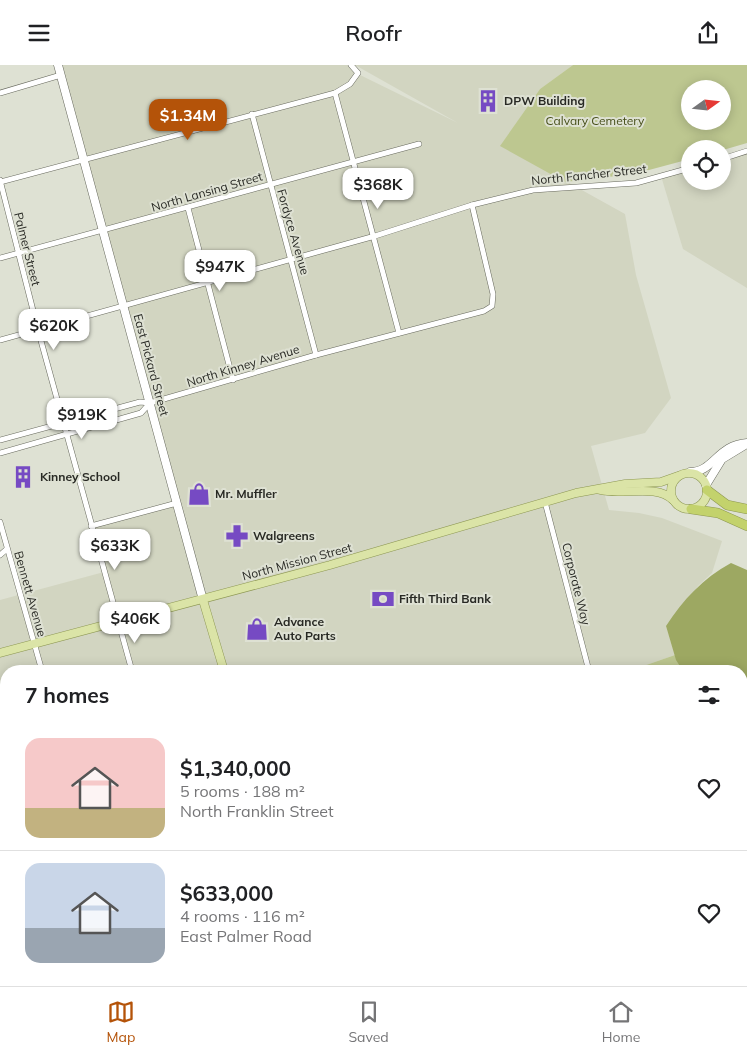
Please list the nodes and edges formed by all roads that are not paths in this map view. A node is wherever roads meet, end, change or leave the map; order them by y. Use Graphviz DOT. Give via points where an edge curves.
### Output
graph roads {
  1 [pos="58,65"];
  2 [pos="352,65"];
  3 [pos="61,75"];
  4 [pos="0,93"];
  5 [pos="335,93"];
  6 [pos="252,114"];
  7 [pos="419,144"];
  8 [pos="747,151"];
  9 [pos="731,156"];
  10 [pos="83,159"];
  11 [pos="354,162"];
  12 [pos="681,170"];
  13 [pos="0,181"];
  14 [pos="270,185"];
  15 [pos="472,205"];
  16 [pos="188,208"];
  17 [pos="103,231"];
  18 [pos="375,236"];
  19 [pos="18,253"];
  20 [pos="0,258"];
  21 [pos="290,258"];
  22 [pos="207,283"];
  23 [pos="123,306"];
  24 [pos="38,330"];
  25 [pos="399,333"];
  26 [pos="0,340"];
  27 [pos="316,355"];
  28 [pos="233,380"];
  29 [pos="150,403"];
  30 [pos="65,423"];
  31 [pos="67,434"];
  32 [pos="0,440"];
  33 [pos="747,443"];
  34 [pos="0,453"];
  35 [pos="690,473"];
  36 [pos="678,476"];
  37 [pos="707,488"];
  38 [pos="598,490"];
  39 [pos="673,500"];
  40 [pos="545,502"];
  41 [pos="177,503"];
  42 [pos="690,509"];
  43 [pos="747,509"];
  44 [pos="0,522"];
  45 [pos="92,526"];
  46 [pos="747,526"];
  47 [pos="0,548"];
  48 [pos="7,549"];
  49 [pos="0,555"];
  50 [pos="203,599"];
  51 [pos="119,622"];
  52 [pos="34,643"];
  53 [pos="0,653"];
  54 [pos="40,665"];
  55 [pos="130,665"];
  56 [pos="222,665"];
  57 [pos="587,665"];
  1 -- 3 [label="main road, East Pickard Street"];
  2 -- 5 [label="street" via="358,73 350,84"];
  3 -- 4 [label="street"];
  3 -- 10 [label="main road, East Pickard Street"];
  5 -- 6 [label="street"];
  5 -- 11 [label="street"];
  6 -- 10 [label="street"];
  6 -- 14 [label="street, Fordyce Avenue"];
  7 -- 11 [label="street, North Lansing Street"];
  8 -- 9 [label="street"];
  10 -- 13 [label="street"];
  10 -- 17 [label="main road, East Pickard Street"];
  11 -- 14 [label="street, North Lansing Street"];
  11 -- 18 [label="street"];
  12 -- 15 [label="street, North Fancher Street" via="636,183 534,191"];
  13 -- 19 [label="street, Palmer Street"];
  14 -- 16 [label="street, North Lansing Street"];
  14 -- 21 [label="street, Fordyce Avenue"];
  15 -- 18 [label="street, North Fancher Street"];
  15 -- 25 [label="street, North Kinney Avenue" via="493,294 492,306 484,311"];
  16 -- 17 [label="street, North Lansing Street"];
  16 -- 22 [label="street"];
  17 -- 19 [label="street, North Lansing Street"];
  17 -- 23 [label="main road, East Pickard Street"];
  18 -- 21 [label="street, North Fancher Street"];
  18 -- 25 [label="street"];
  19 -- 20 [label="street, North Lansing Street"];
  19 -- 24 [label="street, Palmer Street"];
  21 -- 22 [label="street, North Fancher Street"];
  21 -- 27 [label="street, Fordyce Avenue"];
  22 -- 23 [label="street, North Fancher Street"];
  22 -- 28 [label="street"];
  23 -- 24 [label="street, North Fancher Street"];
  23 -- 29 [label="main road, East Pickard Street"];
  24 -- 26 [label="street, North Fancher Street"];
  24 -- 30 [label="street, Palmer Street"];
  25 -- 27 [label="street, North Kinney Avenue"];
  27 -- 28 [label="street, North Kinney Avenue"];
  28 -- 29 [label="street, North Kinney Avenue"];
  29 -- 30 [label="street, North Kinney Avenue" via="140,402"];
  29 -- 31 [label="street" via="141,413"];
  29 -- 41 [label="main road, East Pickard Street"];
  30 -- 31 [label="street, Palmer Street"];
  30 -- 32 [label="street, North Kinney Avenue"];
  31 -- 34 [label="street"];
  31 -- 45 [label="street, Palmer Street"];
  33 -- 35 [label="main road, North Mission Street" via="728,447 706,468"];
  33 -- 37 [label="main road, North Mission Street" via="722,459"];
  35 -- 36 [label="main road, North Mission Street"];
  35 -- 37 [label="main road" via="700,476"];
  36 -- 38 [label="main road, North Mission Street" via="661,482 625,483"];
  36 -- 39 [label="main road" via="671,487"];
  37 -- 42 [label="main road, North Mission Street" via="702,503"];
  37 -- 43 [label="highway" via="726,505"];
  38 -- 39 [label="main road, North Mission Street" via="616,493 659,491"];
  38 -- 40 [label="main road, North Mission Street"];
  39 -- 42 [label="main road, North Mission Street"];
  40 -- 50 [label="main road, North Mission Street"];
  40 -- 57 [label="street, Corporate Way"];
  41 -- 45 [label="street"];
  41 -- 50 [label="main road, East Pickard Street"];
  42 -- 46 [label="highway" via="718,513"];
  44 -- 48 [label="street, Bennett Avenue"];
  45 -- 51 [label="street, Palmer Street"];
  47 -- 48 [label="street"];
  48 -- 49 [label="street"];
  48 -- 52 [label="street, Bennett Avenue"];
  50 -- 51 [label="main road, North Mission Street"];
  50 -- 56 [label="main road, East Pickard Street"];
  51 -- 52 [label="main road, North Mission Street"];
  51 -- 55 [label="street, Palmer Street"];
  52 -- 53 [label="main road, North Mission Street"];
  52 -- 54 [label="street, Bennett Avenue"];
}
